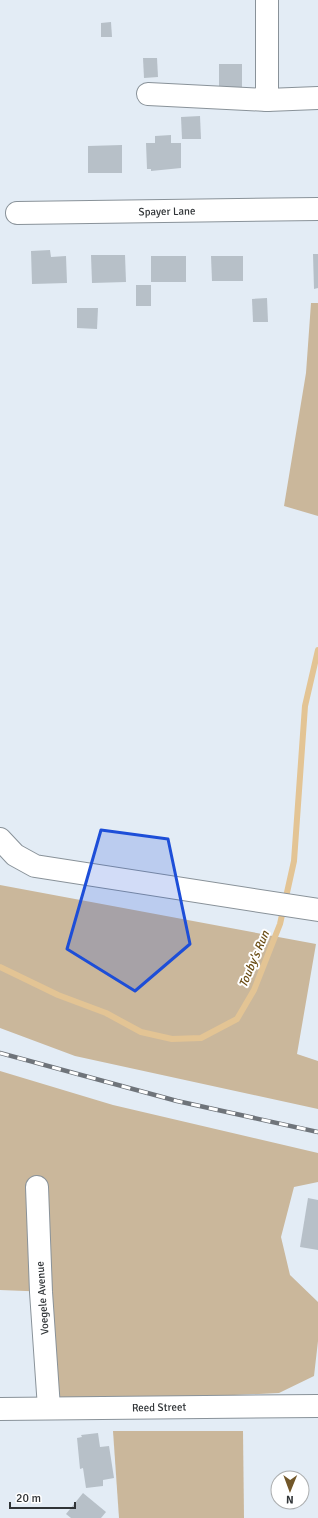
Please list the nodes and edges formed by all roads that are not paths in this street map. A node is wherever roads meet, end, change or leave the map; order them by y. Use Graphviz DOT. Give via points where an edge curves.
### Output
graph roads {
  1 [pos="267,0"];
  2 [pos="148,94"];
  3 [pos="318,98"];
  4 [pos="267,100"];
  5 [pos="318,209"];
  6 [pos="17,213"];
  7 [pos="0,839"];
  8 [pos="318,910"];
  9 [pos="37,1187"];
  10 [pos="318,1406"];
  11 [pos="49,1408"];
  12 [pos="0,1409"];
  1 -- 4 [label="street"];
  2 -- 4 [label="street"];
  3 -- 4 [label="street"];
  5 -- 6 [label="street, Spayer Lane"];
  7 -- 8 [label="street" via="15,855 35,866"];
  9 -- 11 [label="street, Voegele Avenue"];
  10 -- 11 [label="street, Reed Street"];
  11 -- 12 [label="street, Reed Street"];
}
